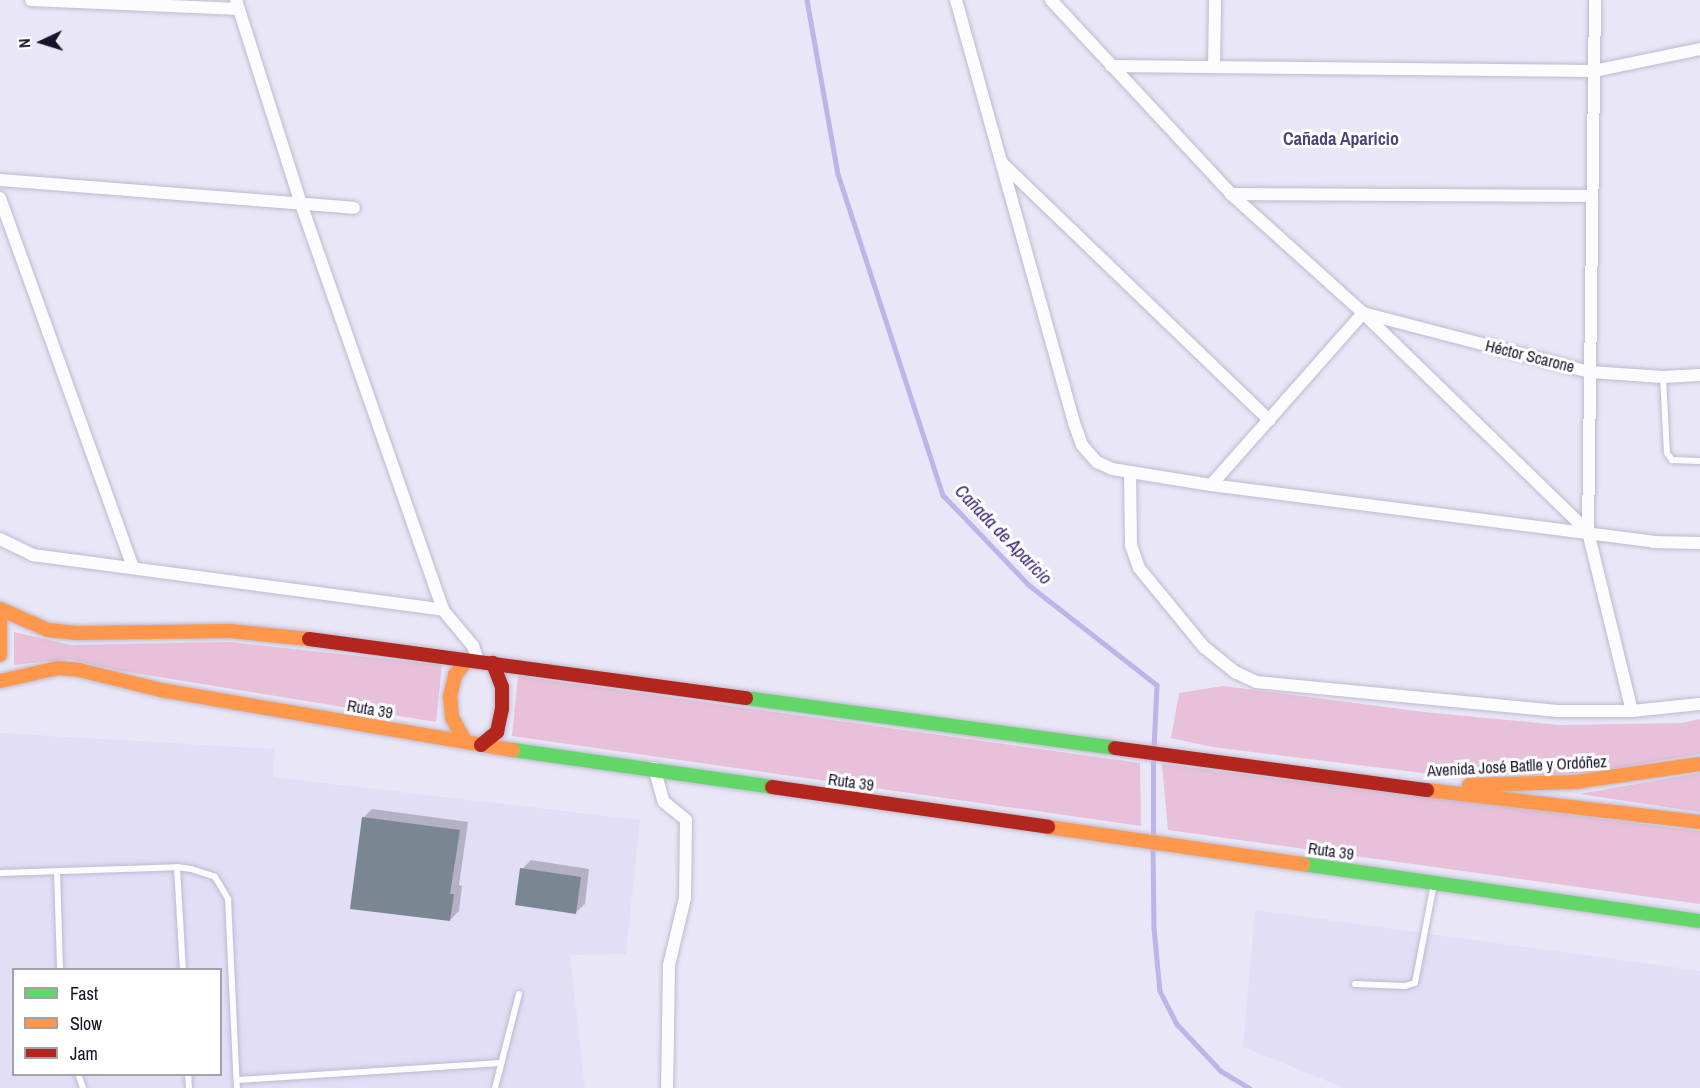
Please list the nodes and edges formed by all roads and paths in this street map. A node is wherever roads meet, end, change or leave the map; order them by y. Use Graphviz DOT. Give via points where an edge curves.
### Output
graph roads {
  1 [pos="31,0"];
  2 [pos="956,0"];
  3 [pos="1051,0"];
  4 [pos="1215,0"];
  5 [pos="1595,0"];
  6 [pos="237,5"];
  7 [pos="1700,49"];
  8 [pos="1112,66"];
  9 [pos="1214,67"];
  10 [pos="1594,71"];
  11 [pos="1001,162"];
  12 [pos="0,180"];
  13 [pos="1231,194"];
  14 [pos="1592,196"];
  15 [pos="0,198"];
  16 [pos="301,204"];
  17 [pos="354,208"];
  18 [pos="1364,313"];
  19 [pos="1590,372"];
  20 [pos="1700,375"];
  21 [pos="1663,377"];
  22 [pos="1269,420"];
  23 [pos="1700,461"];
  24 [pos="1130,472"];
  25 [pos="1211,485"];
  26 [pos="1588,532"];
  27 [pos="0,539"];
  28 [pos="1700,543"];
  29 [pos="133,568"];
  30 [pos="0,609"];
  31 [pos="443,610"];
  32 [pos="0,621"];
  33 [pos="0,655"];
  34 [pos="472,661"];
  35 [pos="493,663"];
  36 [pos="0,681"];
  37 [pos="1700,704"];
  38 [pos="1632,711"];
  39 [pos="465,741"];
  40 [pos="481,745"];
  41 [pos="1700,764"];
  42 [pos="654,768"];
  43 [pos="1407,788"];
  44 [pos="1700,822"];
  45 [pos="177,867"];
  46 [pos="57,872"];
  47 [pos="0,873"];
  48 [pos="1434,883"];
  49 [pos="1700,921"];
  50 [pos="60,968"];
  51 [pos="183,968"];
  52 [pos="1355,984"];
  53 [pos="519,994"];
  54 [pos="501,1063"];
  55 [pos="237,1080"];
  56 [pos="237,1088"];
  57 [pos="495,1088"];
  58 [pos="667,1088"];
  1 -- 6 [label="street"];
  2 -- 11 [label="street"];
  3 -- 8 [label="street"];
  4 -- 9 [label="street"];
  5 -- 10 [label="street"];
  6 -- 16 [label="street"];
  7 -- 10 [label="street"];
  8 -- 9 [label="street"];
  8 -- 13 [label="street"];
  9 -- 10 [label="street"];
  10 -- 14 [label="street"];
  11 -- 22 [label="street"];
  11 -- 24 [label="street" via="1082,445 1097,462"];
  12 -- 16 [label="street"];
  13 -- 14 [label="street"];
  13 -- 18 [label="street"];
  14 -- 19 [label="street"];
  15 -- 29 [label="street"];
  16 -- 17 [label="street"];
  16 -- 31 [label="street"];
  18 -- 19 [label="street, Héctor Scarone"];
  18 -- 22 [label="street"];
  18 -- 26 [label="street"];
  19 -- 21 [label="street, Héctor Scarone"];
  19 -- 26 [label="street"];
  20 -- 21 [label="street, Héctor Scarone"];
  21 -- 23 [label="lane" via="1667,453 1672,460"];
  22 -- 25 [label="street"];
  24 -- 25 [label="street"];
  24 -- 38 [label="street" via="1131,545 1139,568 1204,647 1235,672 1256,682 1558,711"];
  25 -- 26 [label="street"];
  26 -- 28 [label="street" via="1653,542"];
  26 -- 38 [label="street"];
  27 -- 29 [label="street" via="33,555"];
  29 -- 31 [label="street"];
  30 -- 34 [label="main road" via="48,630 230,631"];
  31 -- 34 [label="street" via="473,646"];
  32 -- 33 [label="main road"];
  34 -- 35 [label="main road"];
  34 -- 39 [label="main road" via="454,675 450,697 452,718"];
  35 -- 40 [label="main road" via="502,687 502,709 497,732"];
  35 -- 43 [label="main road"];
  36 -- 39 [label="main road, Ruta 39" via="58,668 79,670 161,690"];
  37 -- 38 [label="street"];
  39 -- 40 [label="main road, Ruta 39"];
  40 -- 42 [label="main road, Ruta 39"];
  41 -- 43 [label="main road, Avenida José Batlle y Ordóñez" via="1575,782"];
  42 -- 48 [label="main road, Ruta 39"];
  42 -- 58 [label="street" via="664,802 686,820 685,898 669,965"];
  43 -- 44 [label="main road"];
  45 -- 46 [label="lane"];
  45 -- 51 [label="lane"];
  45 -- 55 [label="lane" via="215,877 228,899"];
  46 -- 47 [label="lane"];
  46 -- 50 [label="lane"];
  48 -- 49 [label="main road, Ruta 39"];
  48 -- 52 [label="lane" via="1415,983"];
  53 -- 54 [label="lane"];
  54 -- 55 [label="lane"];
  54 -- 57 [label="lane"];
  55 -- 56 [label="lane"];
}
